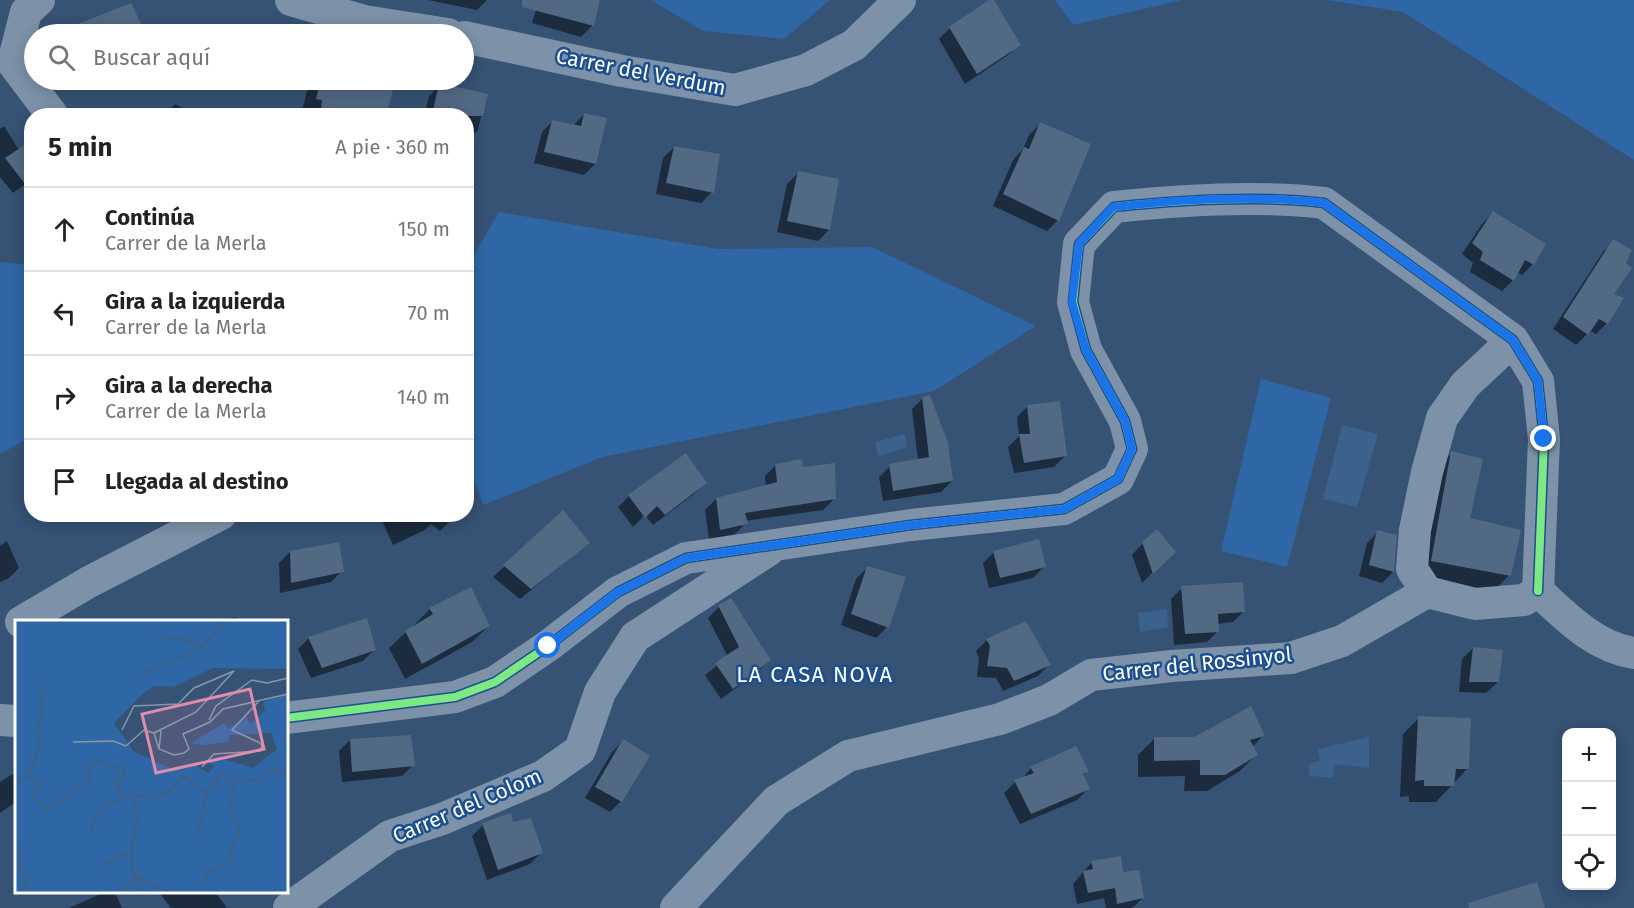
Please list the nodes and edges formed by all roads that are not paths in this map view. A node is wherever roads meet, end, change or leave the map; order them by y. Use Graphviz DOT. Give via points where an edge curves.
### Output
graph roads {
  1 [pos="39,0"];
  2 [pos="291,0"];
  3 [pos="900,0"];
  4 [pos="383,24"];
  5 [pos="474,39"];
  6 [pos="24,78"];
  7 [pos="33,90"];
  8 [pos="47,108"];
  9 [pos="1513,340"];
  10 [pos="205,522"];
  11 [pos="778,545"];
  12 [pos="1426,592"];
  13 [pos="1531,596"];
  14 [pos="23,620"];
  15 [pos="15,625"];
  16 [pos="0,634"];
  17 [pos="1634,653"];
  18 [pos="288,718"];
  19 [pos="0,720"];
  20 [pos="15,721"];
  21 [pos="289,908"];
  22 [pos="676,908"];
  1 -- 6 [label="street" via="26,12 13,63"];
  2 -- 4 [label="street"];
  3 -- 5 [label="street, Carrer del Verdum" via="854,45 806,70 735,90"];
  7 -- 8 [label="street"];
  9 -- 11 [label="street" via="1324,203 1173,200 1113,207 1079,244 1072,302 1086,350 1125,421 1132,449 1118,479 1064,509 911,525"];
  9 -- 12 [label="street" via="1465,385 1442,418 1415,530 1412,569"];
  9 -- 13 [label="street" via="1538,381 1544,439"];
  10 -- 14 [label="street"];
  11 -- 18 [label="street" via="686,558 618,592 495,682 455,697"];
  11 -- 21 [label="street, Carrer del Colom" via="635,637 600,692 580,750 543,776 442,819 390,836"];
  12 -- 13 [label="street" via="1475,604"];
  12 -- 22 [label="street, Carrer del Rossinyol" via="1342,641 1291,658 1091,675 1049,700 1000,719 848,756 777,801"];
  13 -- 17 [label="street" via="1578,628"];
  15 -- 16 [label="street"];
  19 -- 20 [label="street"];
}
